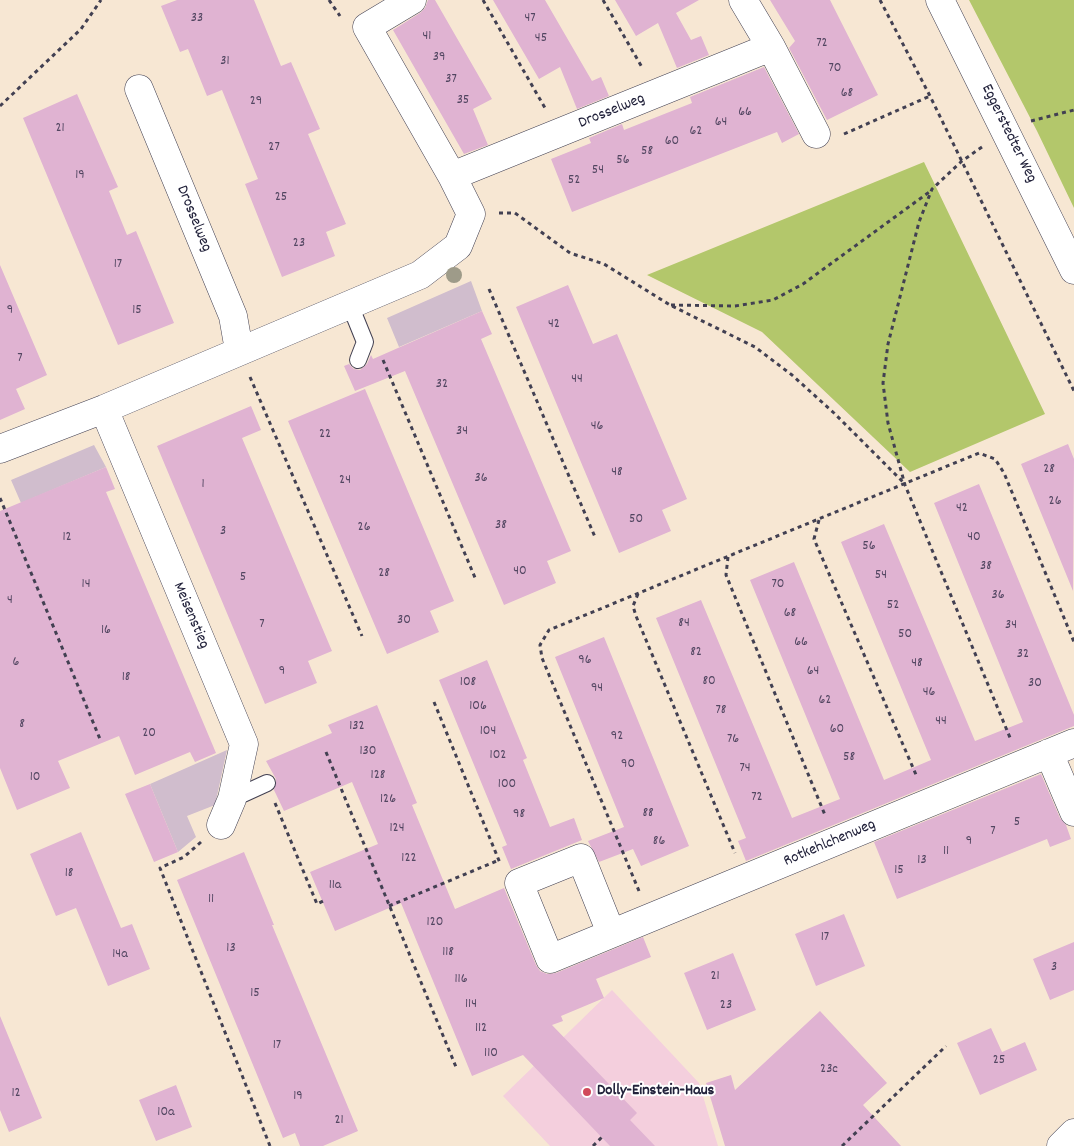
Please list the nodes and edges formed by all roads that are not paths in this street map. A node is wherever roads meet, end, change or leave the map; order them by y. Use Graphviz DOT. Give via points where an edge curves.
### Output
graph roads {
  1 [pos="412,0"];
  2 [pos="743,0"];
  3 [pos="940,0"];
  4 [pos="771,47"];
  5 [pos="139,89"];
  6 [pos="816,134"];
  7 [pos="452,176"];
  8 [pos="1074,270"];
  9 [pos="350,305"];
  10 [pos="239,350"];
  11 [pos="358,360"];
  12 [pos="104,409"];
  13 [pos="0,449"];
  14 [pos="1074,743"];
  15 [pos="1049,753"];
  16 [pos="267,783"];
  17 [pos="232,799"];
  18 [pos="1074,812"];
  19 [pos="221,825"];
  20 [pos="611,933"];
  21 [pos="1074,1134"];
  22 [pos="1061,1146"];
  1 -- 7 [label="street" via="367,27"];
  2 -- 4 [label="street"];
  3 -- 8 [label="street, Eggerstedter Weg"];
  4 -- 6 [label="street"];
  4 -- 7 [label="street, Drosselweg"];
  5 -- 10 [label="street, Drosselweg" via="233,316"];
  7 -- 9 [label="street" via="471,214 458,246 420,275"];
  9 -- 10 [label="street"];
  9 -- 11 [label="lane" via="365,342"];
  10 -- 12 [label="street"];
  12 -- 13 [label="street"];
  12 -- 17 [label="street, Meisenstieg" via="244,744"];
  14 -- 15 [label="street, Rotkehlchenweg"];
  15 -- 18 [label="street"];
  15 -- 20 [label="street, Rotkehlchenweg"];
  16 -- 17 [label="lane"];
  17 -- 19 [label="street, Meisenstieg"];
  20 -- 20 [label="street, Rotkehlchenweg" via="550,959 519,883 581,858"];
  21 -- 22 [label="street"];
}
